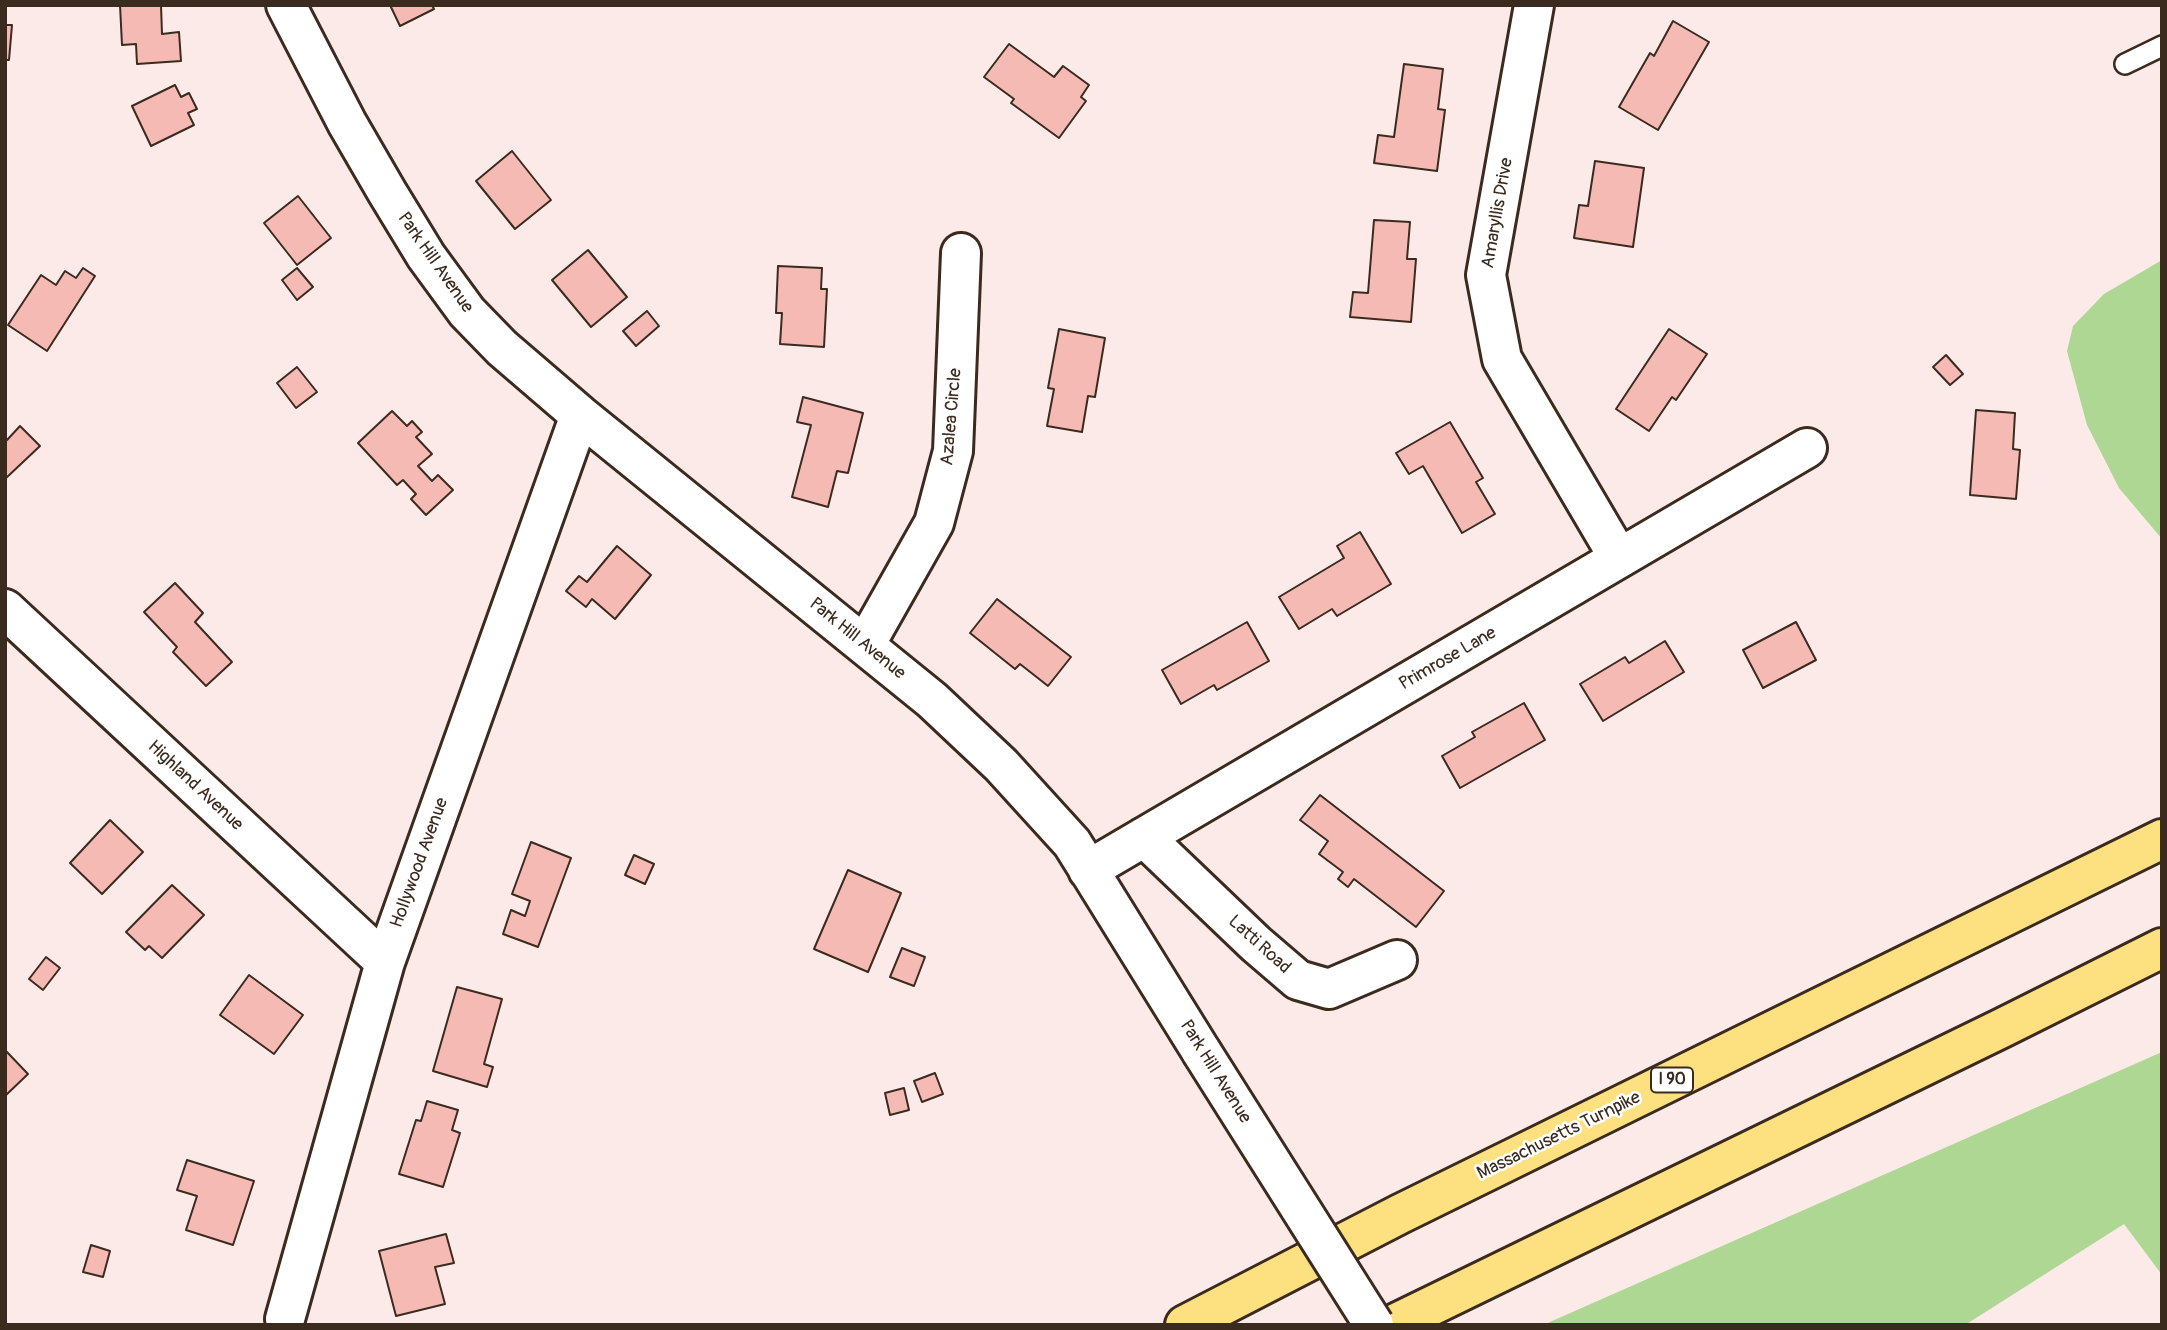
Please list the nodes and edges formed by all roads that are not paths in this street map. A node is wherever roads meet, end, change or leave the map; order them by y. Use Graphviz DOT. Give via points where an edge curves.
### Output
graph roads {
  1 [pos="286,5"];
  2 [pos="1534,5"];
  3 [pos="2162,46"];
  4 [pos="2125,64"];
  5 [pos="961,253"];
  6 [pos="580,415"];
  7 [pos="1807,448"];
  8 [pos="1619,558"];
  9 [pos="5,609"];
  10 [pos="865,646"];
  11 [pos="1144,837"];
  12 [pos="2162,839"];
  13 [pos="1088,870"];
  14 [pos="2162,948"];
  15 [pos="1397,960"];
  16 [pos="384,962"];
  17 [pos="285,1319"];
  18 [pos="1185,1325"];
  19 [pos="1374,1325"];
  20 [pos="1392,1325"];
  1 -- 6 [label="street, Park Hill Avenue" via="347,123 446,284 502,348"];
  2 -- 8 [label="street, Amaryllis Drive" via="1486,275 1502,359"];
  3 -- 4 [label="lane"];
  5 -- 10 [label="street, Azalea Circle" via="953,451 934,523"];
  6 -- 10 [label="street, Park Hill Avenue"];
  6 -- 16 [label="street, Hollywood Avenue"];
  7 -- 8 [label="street, Primrose Lane"];
  8 -- 11 [label="street, Primrose Lane"];
  9 -- 16 [label="street, Highland Avenue"];
  10 -- 13 [label="street, Park Hill Avenue" via="1001,765 1072,843"];
  11 -- 13 [label="street, Primrose Lane"];
  11 -- 15 [label="street, Latti Road" via="1298,980 1329,989"];
  12 -- 18 [label="highway, Massachusetts Turnpike / I 90"];
  13 -- 19 [label="street, Park Hill Avenue, bridge"];
  14 -- 20 [label="highway"];
  16 -- 17 [label="street, Hollywood Avenue"];
}
